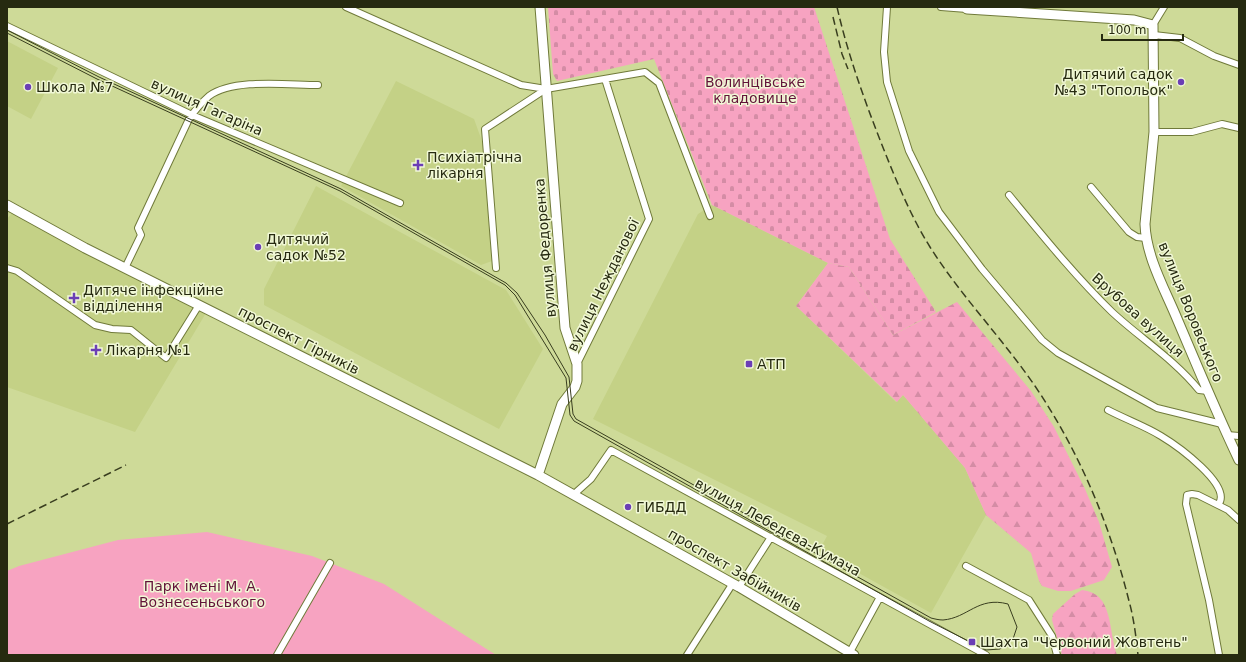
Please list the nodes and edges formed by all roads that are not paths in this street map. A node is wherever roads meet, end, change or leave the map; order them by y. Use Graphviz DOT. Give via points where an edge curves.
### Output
graph roads {
  1 [pos="346,7"];
  2 [pos="540,7"];
  3 [pos="887,7"];
  4 [pos="941,7"];
  5 [pos="1164,7"];
  6 [pos="967,8"];
  7 [pos="1153,25"];
  8 [pos="7,26"];
  9 [pos="1154,35"];
  10 [pos="1239,65"];
  11 [pos="605,79"];
  12 [pos="318,85"];
  13 [pos="546,89"];
  14 [pos="192,115"];
  15 [pos="1239,128"];
  16 [pos="1154,132"];
  17 [pos="1091,187"];
  18 [pos="1009,195"];
  19 [pos="400,203"];
  20 [pos="8,208"];
  21 [pos="710,216"];
  22 [pos="1146,238"];
  23 [pos="7,268"];
  24 [pos="125,268"];
  25 [pos="496,268"];
  26 [pos="199,305"];
  27 [pos="577,364"];
  28 [pos="1208,391"];
  29 [pos="1108,410"];
  30 [pos="1222,424"];
  31 [pos="1227,434"];
  32 [pos="1239,436"];
  33 [pos="1239,460"];
  34 [pos="538,476"];
  35 [pos="573,494"];
  36 [pos="1218,505"];
  37 [pos="1239,520"];
  38 [pos="771,537"];
  39 [pos="330,563"];
  40 [pos="966,566"];
  41 [pos="736,585"];
  42 [pos="880,597"];
  43 [pos="852,654"];
  44 [pos="277,655"];
  45 [pos="687,655"];
  46 [pos="986,655"];
  47 [pos="1057,655"];
  48 [pos="1219,655"];
  1 -- 13 [label="street" via="521,85"];
  2 -- 13 [label="street, вулиця Федоренка"];
  3 -- 30 [label="street" via="884,52 887,82 909,151 939,212 982,269 1042,340 1058,353 1157,408"];
  4 -- 6 [label="street"];
  5 -- 7 [label="street"];
  6 -- 7 [label="street" via="1134,20"];
  7 -- 9 [label="street, вулиця Воровського"];
  8 -- 14 [label="street, вулиця Гагаріна"];
  9 -- 10 [label="street" via="1180,38 1214,56"];
  9 -- 16 [label="street, вулиця Воровського"];
  11 -- 13 [label="street"];
  11 -- 21 [label="street" via="645,72 659,83"];
  11 -- 27 [label="street, вулиця Нежданової" via="649,219"];
  12 -- 14 [label="street" via="228,87 210,95"];
  13 -- 25 [label="street" via="485,129"];
  13 -- 27 [label="street, вулиця Федоренка" via="565,328"];
  14 -- 19 [label="street, вулиця Гагаріна"];
  14 -- 24 [label="street" via="138,228 141,235"];
  15 -- 16 [label="street" via="1222,124 1192,132"];
  16 -- 22 [label="street, вулиця Воровського" via="1145,224"];
  17 -- 22 [label="street" via="1129,232 1137,237"];
  18 -- 28 [label="street, Врубова вулиця" via="1060,257 1113,313 1177,366 1199,390"];
  20 -- 24 [label="street, проспект Гірників"];
  22 -- 28 [label="street, вулиця Воровського" via="1151,256"];
  23 -- 26 [label="street" via="17,271 94,325 131,330 166,358"];
  24 -- 26 [label="street, проспект Гірників"];
  26 -- 34 [label="street, проспект Гірників"];
  27 -- 34 [label="street, вулиця Федоренка" via="576,387 562,404"];
  28 -- 30 [label="street, вулиця Воровського"];
  29 -- 36 [label="street" via="1160,435 1198,464 1220,490"];
  30 -- 31 [label="street, вулиця Воровського"];
  31 -- 32 [label="street"];
  31 -- 33 [label="street, вулиця Воровського"];
  34 -- 35 [label="street, проспект Забійників"];
  35 -- 38 [label="street, вулиця Лебедєва-Кумача" via="591,479 611,450"];
  35 -- 41 [label="street, проспект Забійників"];
  36 -- 37 [label="street"];
  36 -- 48 [label="street" via="1192,494 1186,497 1187,512 1209,600"];
  38 -- 41 [label="street"];
  38 -- 42 [label="street, вулиця Лебедєва-Кумача"];
  39 -- 44 [label="street"];
  40 -- 47 [label="street" via="1029,600 1052,636"];
  41 -- 43 [label="street, проспект Забійників"];
  41 -- 45 [label="street"];
  42 -- 43 [label="street"];
  42 -- 46 [label="street, вулиця Лебедєва-Кумача"];
}
